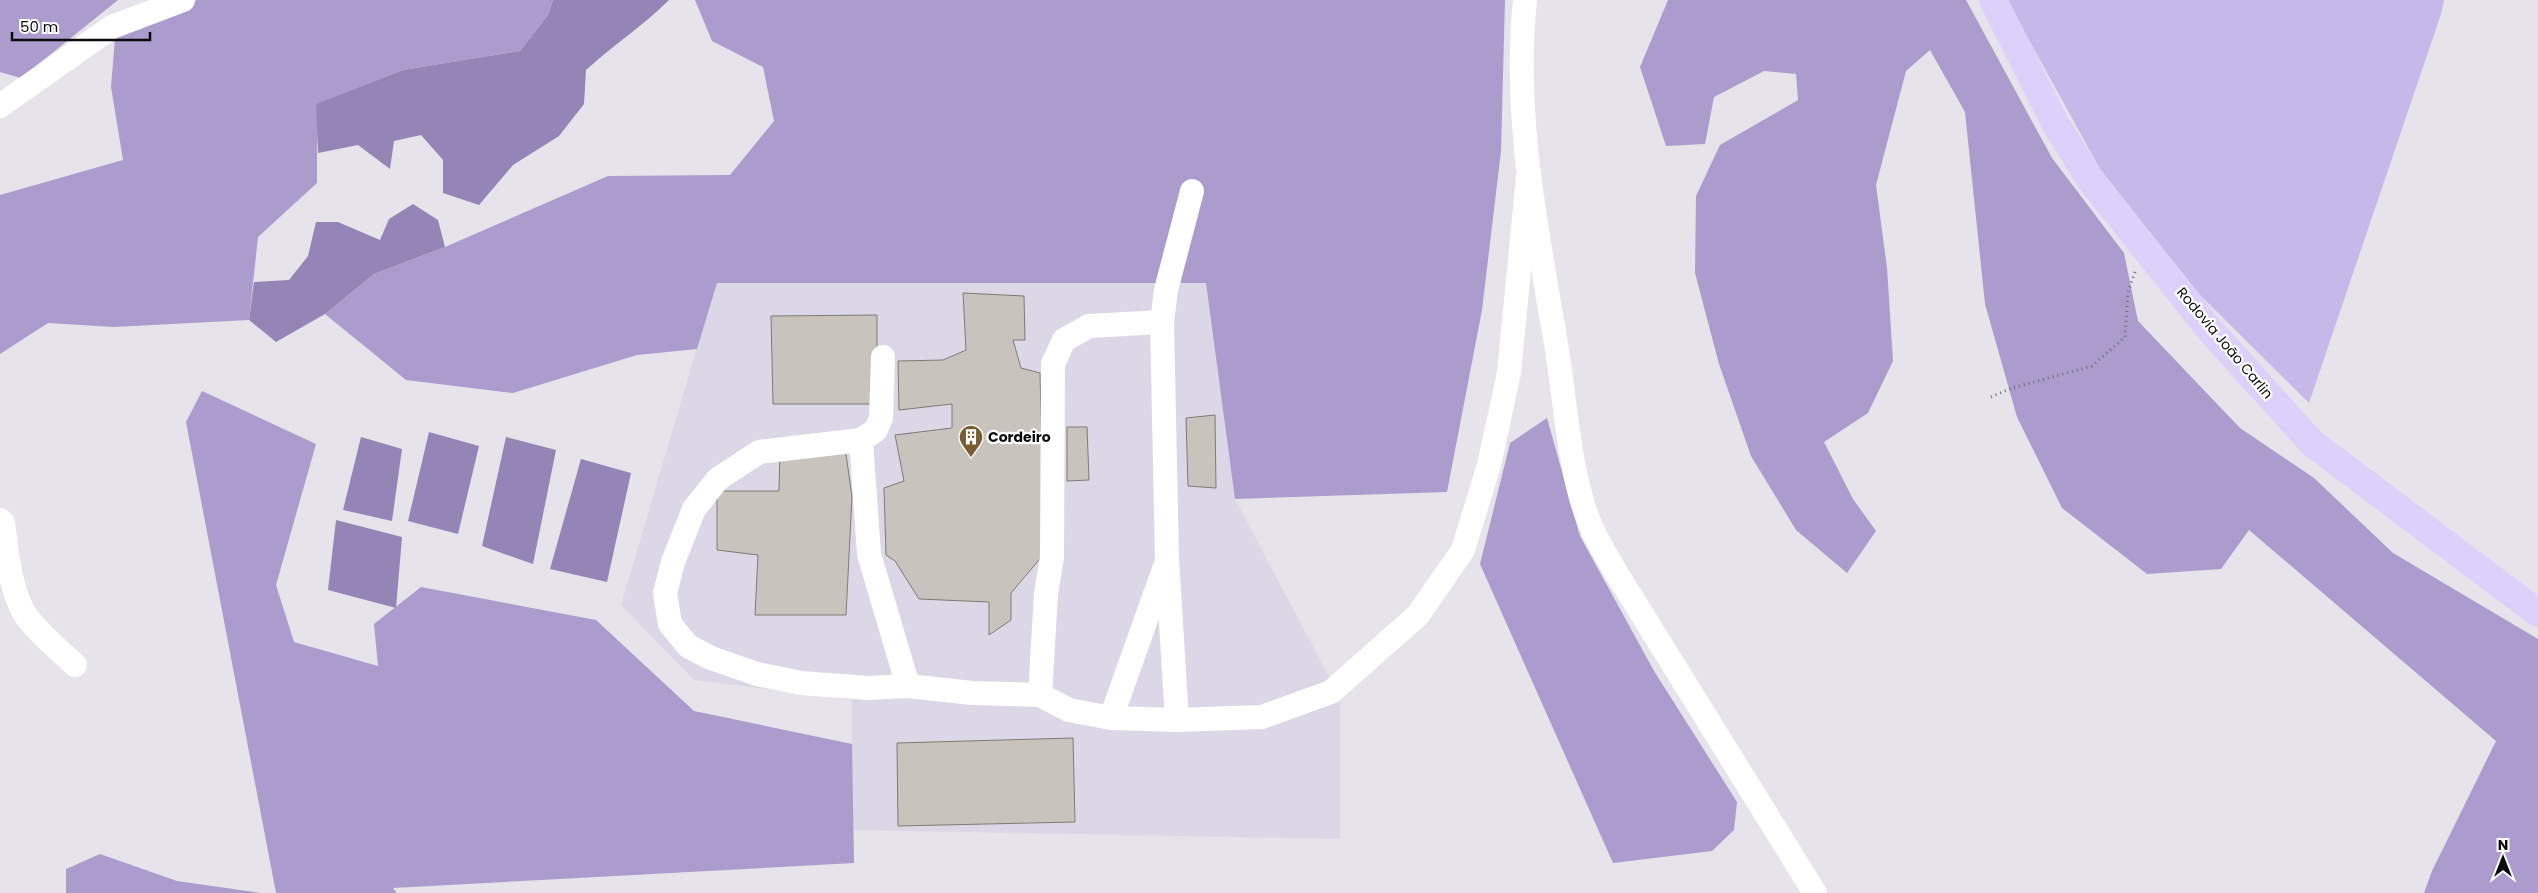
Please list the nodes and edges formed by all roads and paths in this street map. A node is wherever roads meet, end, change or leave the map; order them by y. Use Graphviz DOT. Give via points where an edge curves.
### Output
graph roads {
  1 [pos="183,0"];
  2 [pos="1525,0"];
  3 [pos="1994,0"];
  4 [pos="0,106"];
  5 [pos="1528,177"];
  6 [pos="1192,191"];
  7 [pos="2144,246"];
  8 [pos="1162,322"];
  9 [pos="883,357"];
  10 [pos="1991,398"];
  11 [pos="861,440"];
  12 [pos="0,520"];
  13 [pos="1167,559"];
  14 [pos="2538,614"];
  15 [pos="75,664"];
  16 [pos="908,686"];
  17 [pos="1040,695"];
  18 [pos="1110,718"];
  19 [pos="1177,720"];
  20 [pos="1814,893"];
  1 -- 4 [label="street" via="112,27"];
  2 -- 5 [label="street" via="1520,46"];
  3 -- 7 [label="main road, Rodovia João Carlin" via="2061,133 2092,182"];
  5 -- 19 [label="street" via="1509,373 1489,465 1463,550 1418,615 1331,692 1262,716"];
  5 -- 20 [label="street" via="1571,444 1593,531"];
  6 -- 8 [label="street" via="1166,290"];
  7 -- 10 [label="path" via="2128,292 2125,337 2092,366 2012,388"];
  7 -- 14 [label="main road, Rodovia João Carlin" via="2211,331 2312,443"];
  8 -- 13 [label="street"];
  8 -- 17 [label="street" via="1089,326 1064,340 1053,364 1052,557 1046,594"];
  9 -- 11 [label="street" via="881,418 876,430"];
  11 -- 16 [label="street" via="869,554"];
  11 -- 16 [label="street" via="759,452 718,479 694,509 673,562 665,593 670,624 688,646 756,674 801,683 868,688"];
  12 -- 15 [label="street" via="10,577 22,610"];
  13 -- 18 [label="street"];
  13 -- 19 [label="street"];
  16 -- 17 [label="street"];
  17 -- 18 [label="street" via="1069,710"];
  18 -- 19 [label="street"];
}
